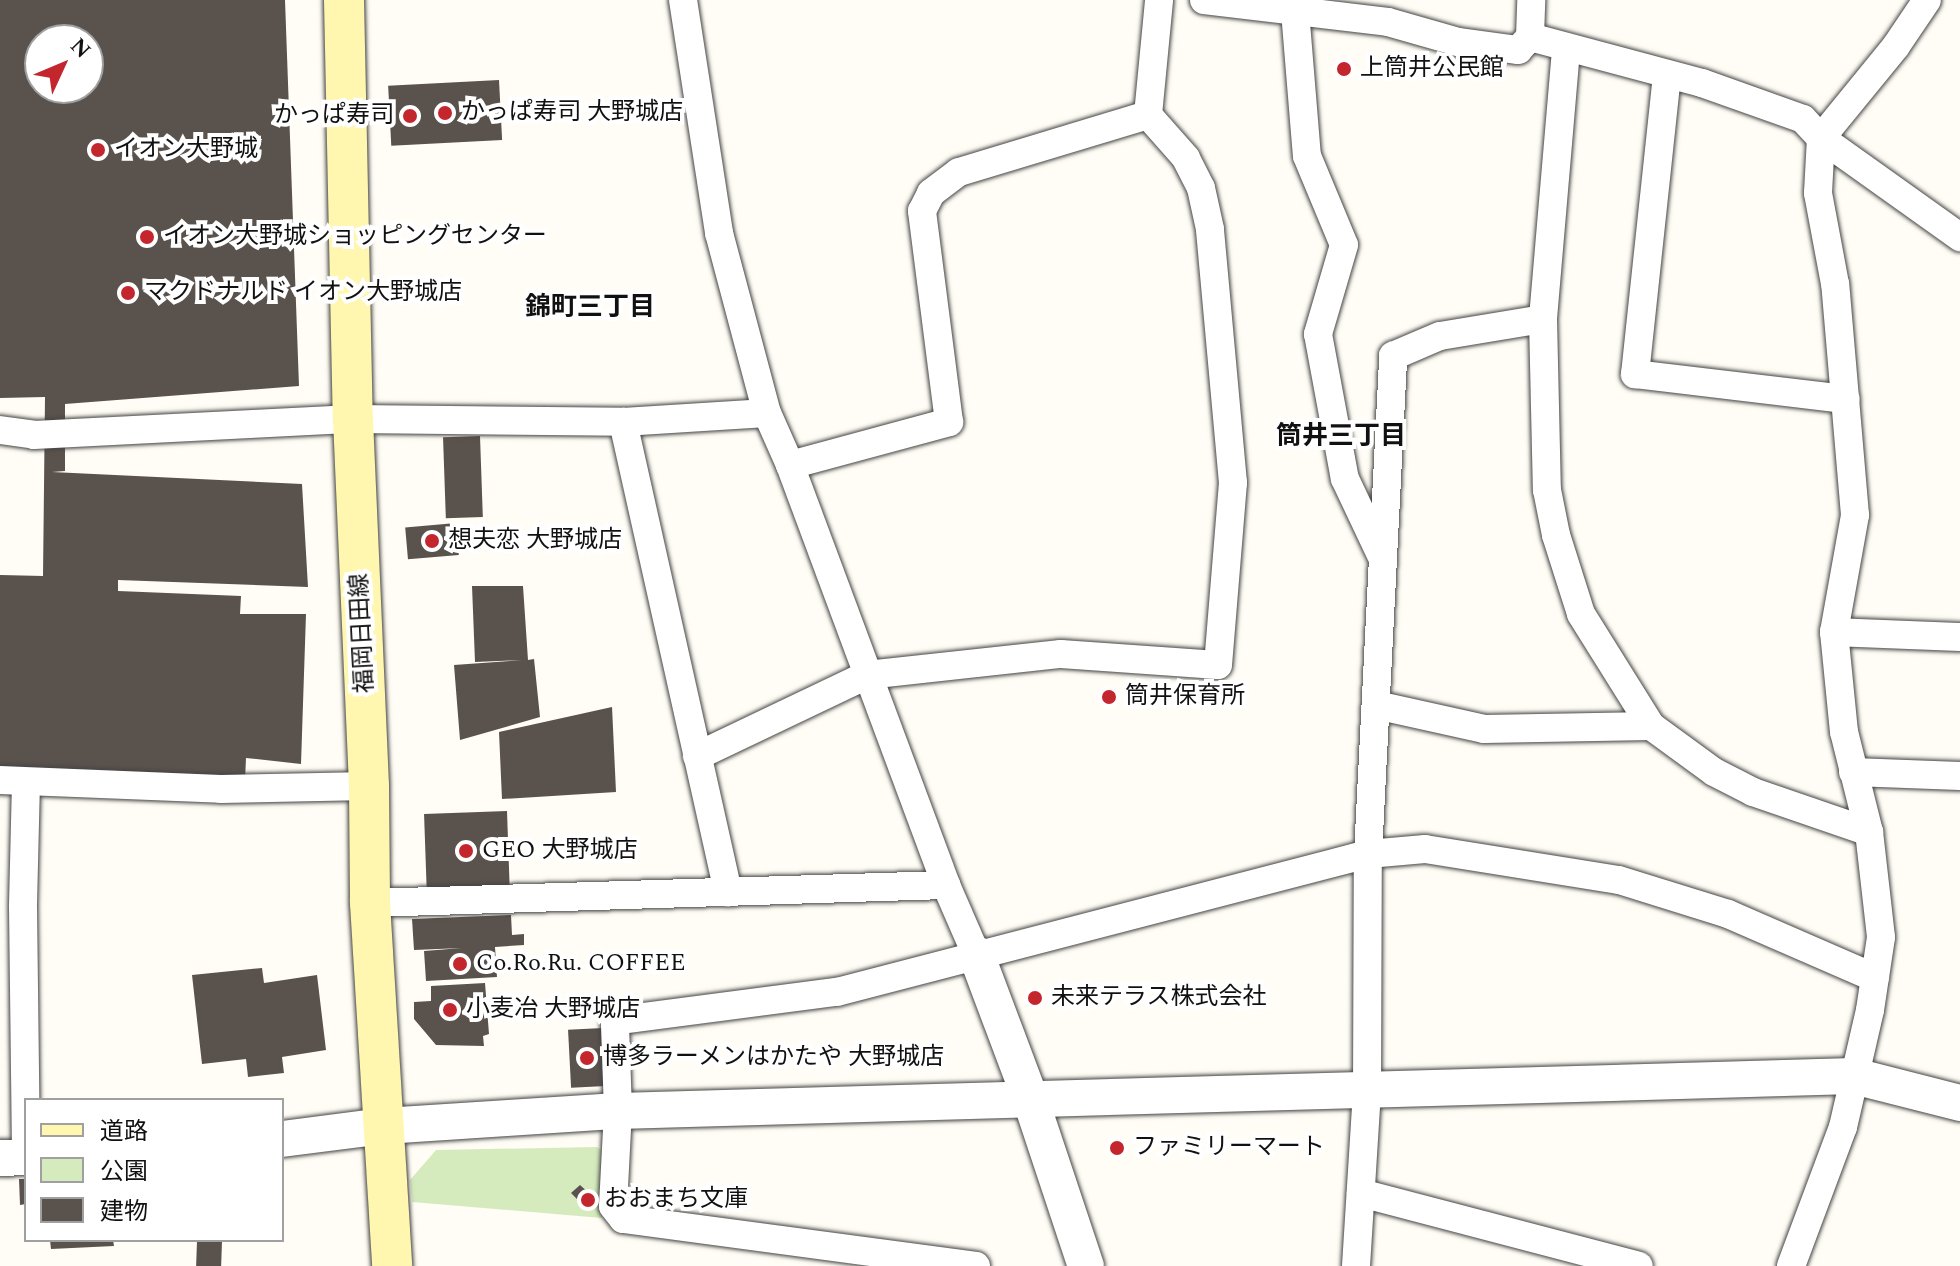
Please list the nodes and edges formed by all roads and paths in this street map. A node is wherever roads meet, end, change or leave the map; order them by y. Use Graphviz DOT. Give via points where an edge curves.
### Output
graph roads {
  1 [pos="344,0"];
  2 [pos="683,0"];
  3 [pos="1159,0"];
  4 [pos="1204,0"];
  5 [pos="1531,0"];
  6 [pos="1927,0"];
  7 [pos="1295,11"];
  8 [pos="1530,37"];
  9 [pos="1566,50"];
  10 [pos="1667,75"];
  11 [pos="1148,115"];
  12 [pos="1821,138"];
  13 [pos="1960,237"];
  14 [pos="1543,319"];
  15 [pos="1846,399"];
  16 [pos="767,413"];
  17 [pos="353,419"];
  18 [pos="623,422"];
  19 [pos="0,430"];
  20 [pos="790,465"];
  21 [pos="1383,559"];
  22 [pos="1834,632"];
  23 [pos="1960,637"];
  24 [pos="867,675"];
  25 [pos="1376,705"];
  26 [pos="1651,726"];
  27 [pos="697,756"];
  28 [pos="1853,772"];
  29 [pos="1960,776"];
  30 [pos="13,781"];
  31 [pos="369,786"];
  32 [pos="1869,832"];
  33 [pos="1368,854"];
  34 [pos="946,885"];
  35 [pos="728,892"];
  36 [pos="370,903"];
  37 [pos="11,908"];
  38 [pos="976,954"];
  39 [pos="1875,978"];
  40 [pos="1854,1076"];
  41 [pos="1367,1091"];
  42 [pos="1030,1098"];
  43 [pos="1960,1103"];
  44 [pos="618,1111"];
  45 [pos="24,1124"];
  46 [pos="384,1126"];
  47 [pos="284,1139"];
  48 [pos="24,1157"];
  49 [pos="0,1158"];
  50 [pos="1361,1193"];
  51 [pos="959,1265"];
  52 [pos="392,1266"];
  53 [pos="1086,1266"];
  54 [pos="1356,1266"];
  55 [pos="1639,1266"];
  56 [pos="1791,1266"];
  1 -- 17 [label="main road, 福岡日田線"];
  2 -- 16 [label="street" via="719,233"];
  3 -- 11 [label="street"];
  4 -- 7 [label="street"];
  5 -- 8 [label="street"];
  6 -- 12 [label="street"];
  7 -- 8 [label="street" via="1388,22 1458,42 1518,50"];
  7 -- 21 [label="street" via="1307,156 1344,245 1318,334 1345,479"];
  8 -- 9 [label="street"];
  9 -- 10 [label="street"];
  9 -- 14 [label="street"];
  10 -- 12 [label="street" via="1803,119"];
  10 -- 15 [label="street" via="1635,374"];
  11 -- 20 [label="street" via="959,172 931,193 922,211 949,422"];
  11 -- 24 [label="street" via="1186,158 1201,188 1210,229 1233,483 1218,665 1061,654"];
  12 -- 13 [label="street"];
  12 -- 15 [label="street" via="1818,193 1835,284"];
  14 -- 21 [label="street" via="1440,336 1393,356"];
  14 -- 26 [label="street" via="1547,490 1556,535 1581,614"];
  15 -- 22 [label="street" via="1855,515"];
  16 -- 18 [label="street"];
  16 -- 20 [label="street"];
  17 -- 18 [label="street"];
  17 -- 19 [label="street" via="34,435"];
  17 -- 31 [label="main road, 福岡日田線"];
  18 -- 27 [label="street"];
  20 -- 24 [label="street"];
  21 -- 25 [label="street"];
  22 -- 23 [label="street"];
  22 -- 28 [label="street"];
  24 -- 27 [label="street"];
  24 -- 34 [label="street"];
  25 -- 26 [label="street" via="1484,729"];
  25 -- 33 [label="street"];
  26 -- 32 [label="street" via="1714,772 1753,792"];
  27 -- 35 [label="street"];
  28 -- 29 [label="street"];
  28 -- 32 [label="street"];
  30 -- 31 [label="street" via="221,789"];
  30 -- 37 [label="street"];
  31 -- 36 [label="main road, 福岡日田線"];
  32 -- 39 [label="street" via="1881,937"];
  33 -- 38 [label="street"];
  33 -- 39 [label="street" via="1425,849 1619,880 1728,914"];
  33 -- 41 [label="street"];
  34 -- 35 [label="street"];
  34 -- 38 [label="street"];
  35 -- 36 [label="street"];
  36 -- 46 [label="main road, 福岡日田線"];
  37 -- 45 [label="street"];
  38 -- 42 [label="street"];
  38 -- 44 [label="street" via="837,992 620,1020 613,1034"];
  39 -- 40 [label="street"];
  40 -- 41 [label="street"];
  40 -- 43 [label="street"];
  40 -- 56 [label="street" via="1843,1127"];
  41 -- 42 [label="street"];
  41 -- 50 [label="street"];
  42 -- 44 [label="street"];
  42 -- 53 [label="street"];
  44 -- 46 [label="street"];
  44 -- 51 [label="street" via="613,1206 623,1219"];
  46 -- 47 [label="street"];
  46 -- 52 [label="main road, 福岡日田線"];
  48 -- 49 [label="street"];
  50 -- 54 [label="street"];
  50 -- 55 [label="street"];
}
